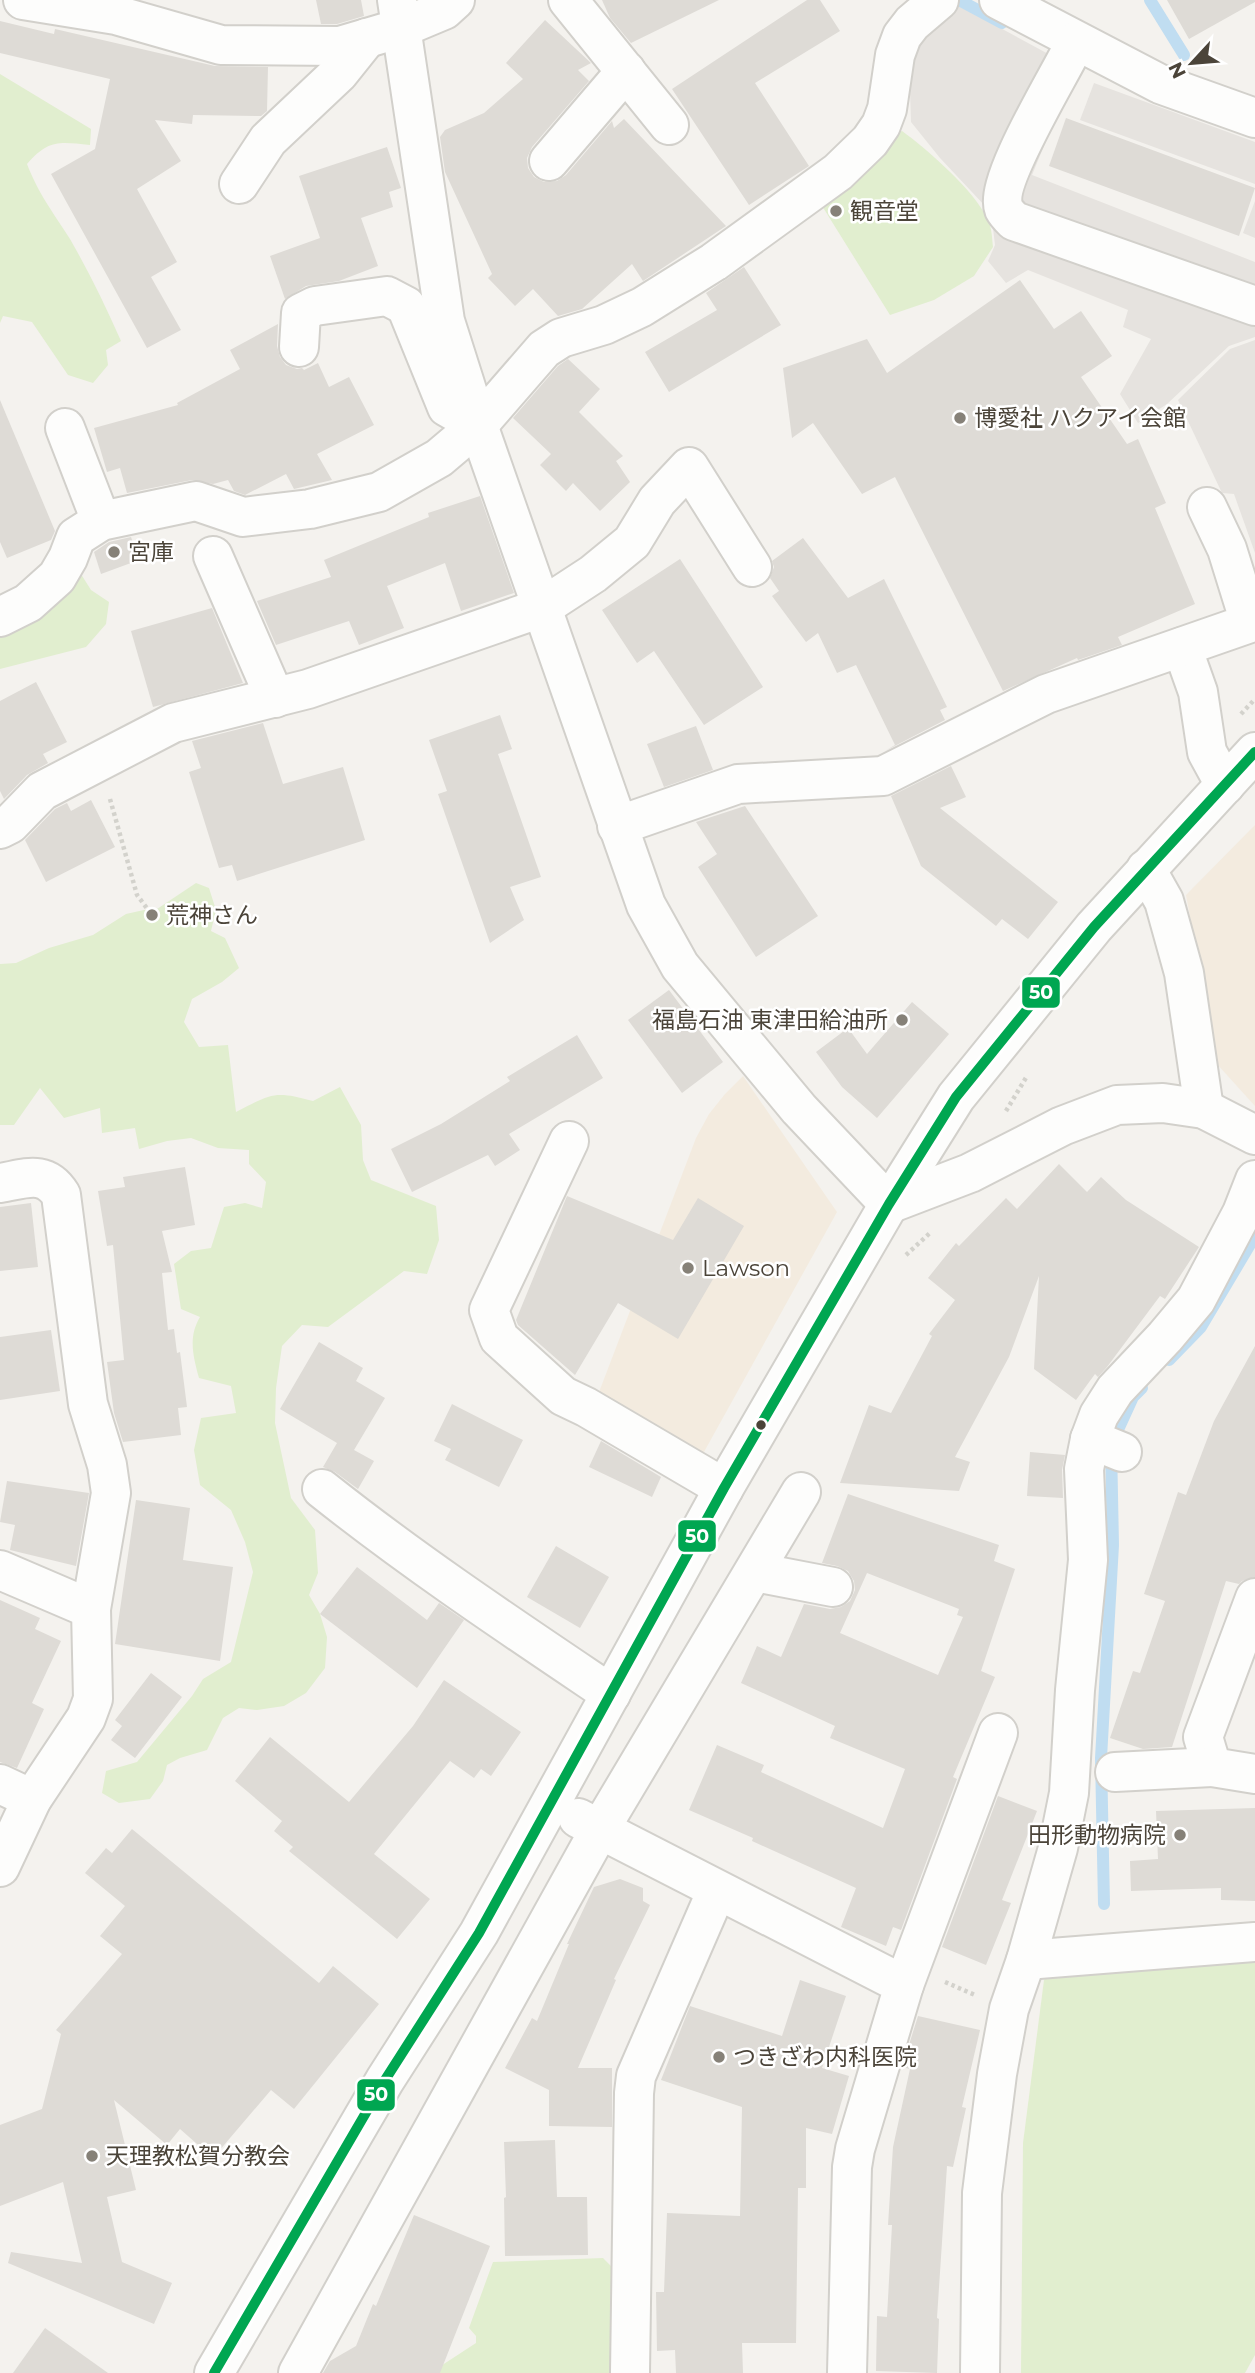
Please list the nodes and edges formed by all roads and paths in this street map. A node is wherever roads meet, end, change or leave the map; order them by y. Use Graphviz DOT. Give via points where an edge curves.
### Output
graph roads {
  1 [pos="23,0"];
  2 [pos="455,0"];
  3 [pos="568,0"];
  4 [pos="939,0"];
  5 [pos="999,0"];
  6 [pos="388,22"];
  7 [pos="1071,52"];
  8 [pos="626,71"];
  9 [pos="1255,118"];
  10 [pos="669,125"];
  11 [pos="550,161"];
  12 [pos="239,184"];
  13 [pos="1255,306"];
  14 [pos="299,347"];
  15 [pos="478,425"];
  16 [pos="65,428"];
  17 [pos="1207,506"];
  18 [pos="101,521"];
  19 [pos="213,556"];
  20 [pos="752,567"];
  21 [pos="541,608"];
  22 [pos="0,617"];
  23 [pos="1182,647"];
  24 [pos="275,698"];
  25 [pos="1255,752"];
  26 [pos="99,761"];
  27 [pos="1225,785"];
  28 [pos="617,826"];
  29 [pos="0,829"];
  30 [pos="1146,869"];
  31 [pos="152,915"];
  32 [pos="1028,1073"];
  33 [pos="1204,1109"];
  34 [pos="1001,1119"];
  35 [pos="1255,1135"];
  36 [pos="569,1141"];
  37 [pos="1255,1180"];
  38 [pos="0,1183"];
  39 [pos="889,1204"];
  40 [pos="724,1488"];
  41 [pos="322,1489"];
  42 [pos="801,1492"];
  43 [pos="0,1570"];
  44 [pos="755,1572"];
  45 [pos="833,1587"];
  46 [pos="1255,1598"];
  47 [pos="91,1609"];
  48 [pos="611,1694"];
  49 [pos="998,1733"];
  50 [pos="1212,1767"];
  51 [pos="1115,1772"];
  52 [pos="1255,1774"];
  53 [pos="16,1792"];
  54 [pos="551,1803"];
  55 [pos="600,1829"];
  56 [pos="0,1867"];
  57 [pos="717,1890"];
  58 [pos="1255,1942"];
  59 [pos="1026,1960"];
  60 [pos="919,1982"];
  61 [pos="1009,2009"];
  62 [pos="214,2373"];
  63 [pos="298,2373"];
  64 [pos="630,2373"];
  65 [pos="847,2373"];
  66 [pos="980,2373"];
  1 -- 6 [label="street" via="116,15 221,45 340,46"];
  2 -- 6 [label="street" via="444,10"];
  3 -- 8 [label="street"];
  4 -- 15 [label="street" via="902,36 881,125 838,172 714,262 642,307 544,349"];
  5 -- 7 [label="street"];
  6 -- 12 [label="street" via="268,140"];
  6 -- 15 [label="street" via="445,321"];
  7 -- 9 [label="street"];
  7 -- 13 [label="street" via="1014,158 1003,199 1009,216"];
  8 -- 10 [label="street"];
  8 -- 11 [label="street"];
  14 -- 15 [label="street" via="301,313 315,306 387,296 406,306 447,407"];
  15 -- 18 [label="street" via="439,458 379,492 310,509 243,517 196,501"];
  15 -- 21 [label="street"];
  16 -- 18 [label="street"];
  17 -- 23 [label="street" via="1227,549 1250,623"];
  18 -- 22 [label="street" via="76,537 57,577 28,603"];
  19 -- 24 [label="street"];
  20 -- 21 [label="street" via="689,467 657,501 632,542"];
  21 -- 24 [label="street"];
  21 -- 28 [label="street"];
  23 -- 27 [label="street" via="1198,692 1207,752"];
  23 -- 28 [label="street" via="1046,694 883,776 738,784"];
  24 -- 26 [label="street" via="173,723"];
  25 -- 27 [label="street"];
  26 -- 29 [label="street" via="42,791"];
  26 -- 31 [label="path" via="136,895"];
  27 -- 30 [label="street"];
  28 -- 39 [label="street" via="646,905 680,966 799,1109"];
  30 -- 33 [label="street" via="1164,901 1184,973"];
  30 -- 39 [label="street" via="956,1097"];
  32 -- 34 [label="path"];
  33 -- 35 [label="street"];
  33 -- 39 [label="street" via="1163,1103 1117,1105 1062,1126 970,1173"];
  36 -- 40 [label="street" via="489,1310 499,1338 563,1396"];
  37 -- 59 [label="street" via="1196,1300 1098,1415 1105,1445 1084,1469 1088,1560 1069,1793"];
  38 -- 47 [label="street" via="45,1178 61,1195 88,1404 111,1493"];
  39 -- 40 [label="street"];
  40 -- 48 [label="street"];
  41 -- 48 [label="street" via="495,1617"];
  42 -- 44 [label="street"];
  43 -- 47 [label="street"];
  44 -- 45 [label="street"];
  44 -- 55 [label="street"];
  46 -- 50 [label="street" via="1203,1737"];
  47 -- 53 [label="street" via="93,1699 86,1718"];
  48 -- 54 [label="street"];
  49 -- 60 [label="street"];
  50 -- 51 [label="street"];
  50 -- 52 [label="street"];
  53 -- 56 [label="street"];
  54 -- 55 [label="street"];
  54 -- 62 [label="street" via="479,1933 386,2080"];
  55 -- 57 [label="street"];
  55 -- 63 [label="street"];
  57 -- 60 [label="street"];
  57 -- 64 [label="street" via="636,2076"];
  58 -- 59 [label="street"];
  59 -- 61 [label="street"];
  60 -- 61 [label="path"];
  60 -- 65 [label="street" via="855,2149"];
  61 -- 66 [label="street" via="982,2193"];
}
